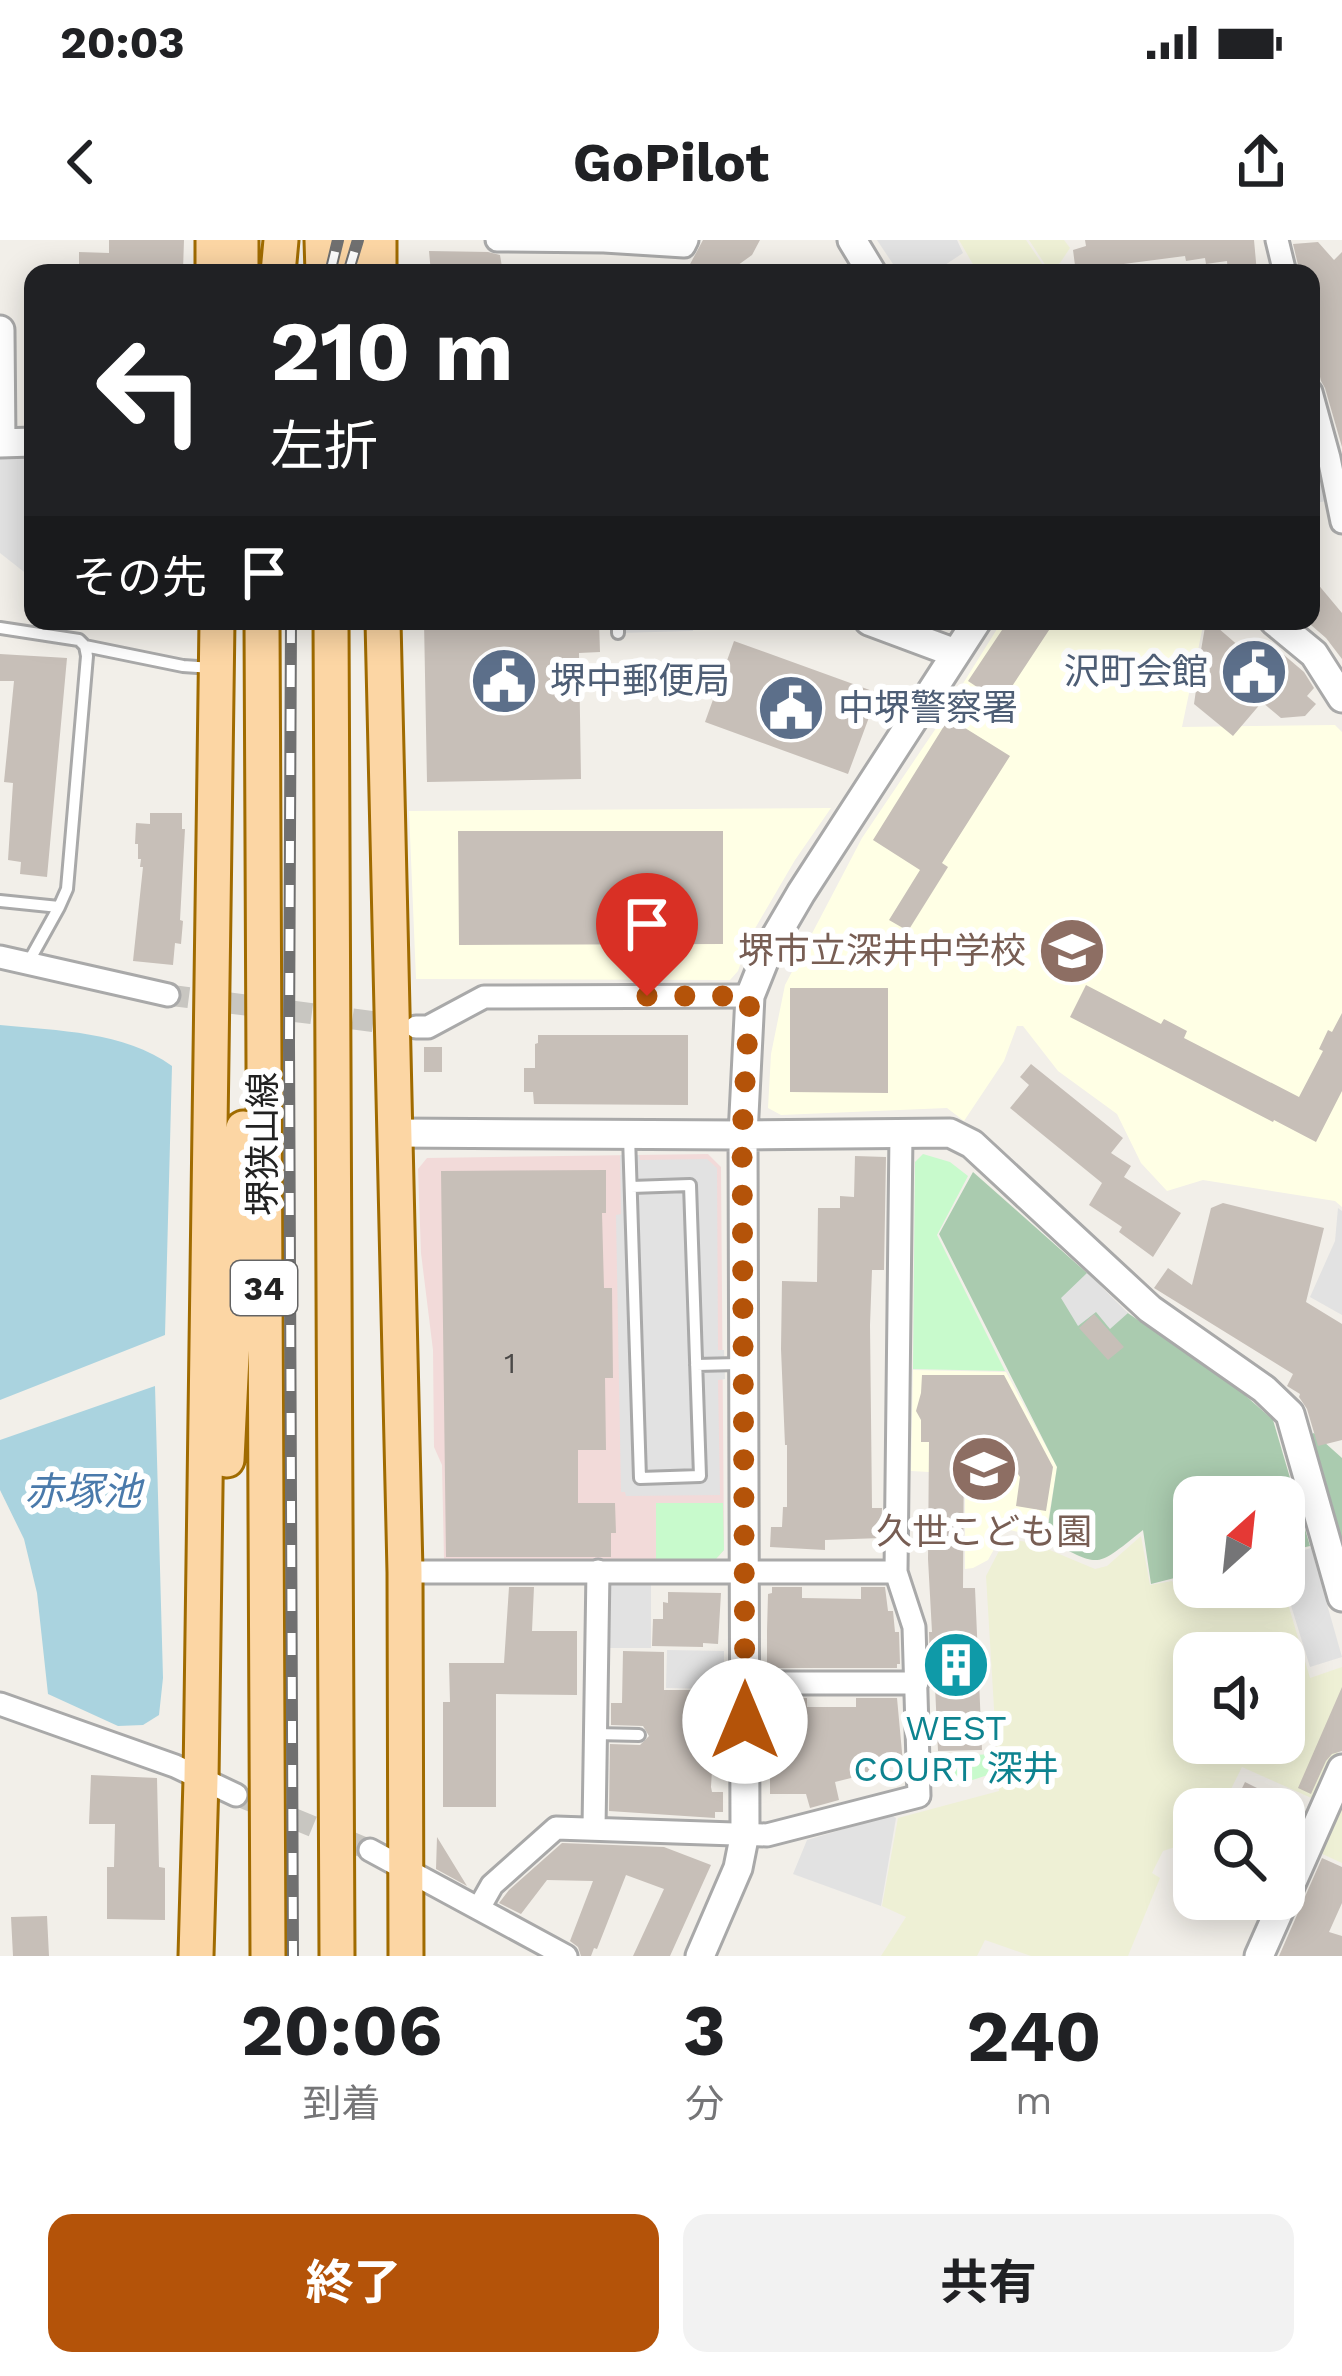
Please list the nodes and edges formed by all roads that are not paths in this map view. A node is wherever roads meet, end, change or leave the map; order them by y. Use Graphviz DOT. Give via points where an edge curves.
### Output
graph roads {
  1 [pos="496,240"];
  2 [pos="687,240"];
  3 [pos="0,330"];
  4 [pos="1320,418"];
  5 [pos="0,442"];
  6 [pos="1335,462"];
  7 [pos="1342,523"];
  8 [pos="0,628"];
  9 [pos="217,630"];
  10 [pos="260,630"];
  11 [pos="335,630"];
  12 [pos="383,630"];
  13 [pos="893,630"];
  14 [pos="970,630"];
  15 [pos="1285,630"];
  16 [pos="85,646"];
  17 [pos="955,653"];
  18 [pos="218,669"];
  19 [pos="1342,698"];
  20 [pos="262,893"];
  21 [pos="0,901"];
  22 [pos="59,907"];
  23 [pos="0,957"];
  24 [pos="29,962"];
  25 [pos="168,995"];
  26 [pos="750,996"];
  27 [pos="416,1028"];
  28 [pos="902,1132"];
  29 [pos="396,1133"];
  30 [pos="629,1134"];
  31 [pos="742,1135"];
  32 [pos="631,1187"];
  33 [pos="742,1364"];
  34 [pos="696,1365"];
  35 [pos="598,1571"];
  36 [pos="744,1571"];
  37 [pos="405,1572"];
  38 [pos="896,1572"];
  39 [pos="1342,1597"];
  40 [pos="745,1683"];
  41 [pos="917,1683"];
  42 [pos="0,1704"];
  43 [pos="596,1734"];
  44 [pos="639,1736"];
  45 [pos="1342,1769"];
  46 [pos="201,1779"];
  47 [pos="236,1796"];
  48 [pos="594,1828"];
  49 [pos="745,1833"];
  50 [pos="370,1850"];
  51 [pos="406,1868"];
  52 [pos="479,1908"];
  53 [pos="196,1956"];
  54 [pos="268,1956"];
  55 [pos="337,1956"];
  56 [pos="406,1956"];
  57 [pos="566,1956"];
  58 [pos="700,1956"];
  59 [pos="1259,1956"];
  1 -- 2 [label="street"];
  3 -- 5 [label="street"];
  4 -- 6 [label="street"];
  6 -- 7 [label="street"];
  8 -- 16 [label="lane"];
  9 -- 18 [label="main road"];
  10 -- 20 [label="main road, 堺狭山線 / 34"];
  11 -- 55 [label="main road, 堺狭山線 / 34"];
  12 -- 29 [label="main road"];
  13 -- 17 [label="street"];
  14 -- 17 [label="street"];
  15 -- 19 [label="street" via="1314,654"];
  16 -- 18 [label="lane"];
  16 -- 22 [label="lane" via="67,889"];
  17 -- 26 [label="street" via="801,892"];
  18 -- 46 [label="main road"];
  20 -- 46 [label="main road"];
  20 -- 54 [label="main road, 堺狭山線 / 34"];
  21 -- 22 [label="lane"];
  22 -- 24 [label="lane"];
  23 -- 24 [label="street"];
  24 -- 25 [label="street"];
  26 -- 27 [label="street" via="484,997"];
  26 -- 31 [label="street"];
  28 -- 31 [label="street"];
  28 -- 38 [label="street"];
  28 -- 39 [label="street" via="950,1133 972,1144 1150,1309 1290,1414"];
  29 -- 30 [label="street"];
  29 -- 37 [label="main road"];
  30 -- 31 [label="street"];
  30 -- 32 [label="lane"];
  31 -- 33 [label="street"];
  32 -- 34 [label="lane" via="691,1185"];
  32 -- 34 [label="lane" via="640,1478 700,1476"];
  33 -- 34 [label="lane"];
  33 -- 36 [label="street"];
  35 -- 36 [label="street"];
  35 -- 37 [label="street"];
  35 -- 43 [label="street"];
  36 -- 38 [label="street"];
  36 -- 40 [label="street"];
  37 -- 51 [label="main road"];
  38 -- 41 [label="street" via="914,1627"];
  40 -- 41 [label="street"];
  40 -- 49 [label="street"];
  41 -- 49 [label="street" via="920,1796 767,1835"];
  42 -- 46 [label="street"];
  43 -- 44 [label="lane"];
  43 -- 48 [label="street"];
  45 -- 59 [label="street"];
  46 -- 47 [label="street"];
  46 -- 53 [label="main road"];
  48 -- 49 [label="street"];
  48 -- 52 [label="street" via="556,1828 492,1885"];
  49 -- 58 [label="street"];
  50 -- 51 [label="street"];
  51 -- 52 [label="street"];
  51 -- 56 [label="main road"];
  52 -- 57 [label="street"];
}
